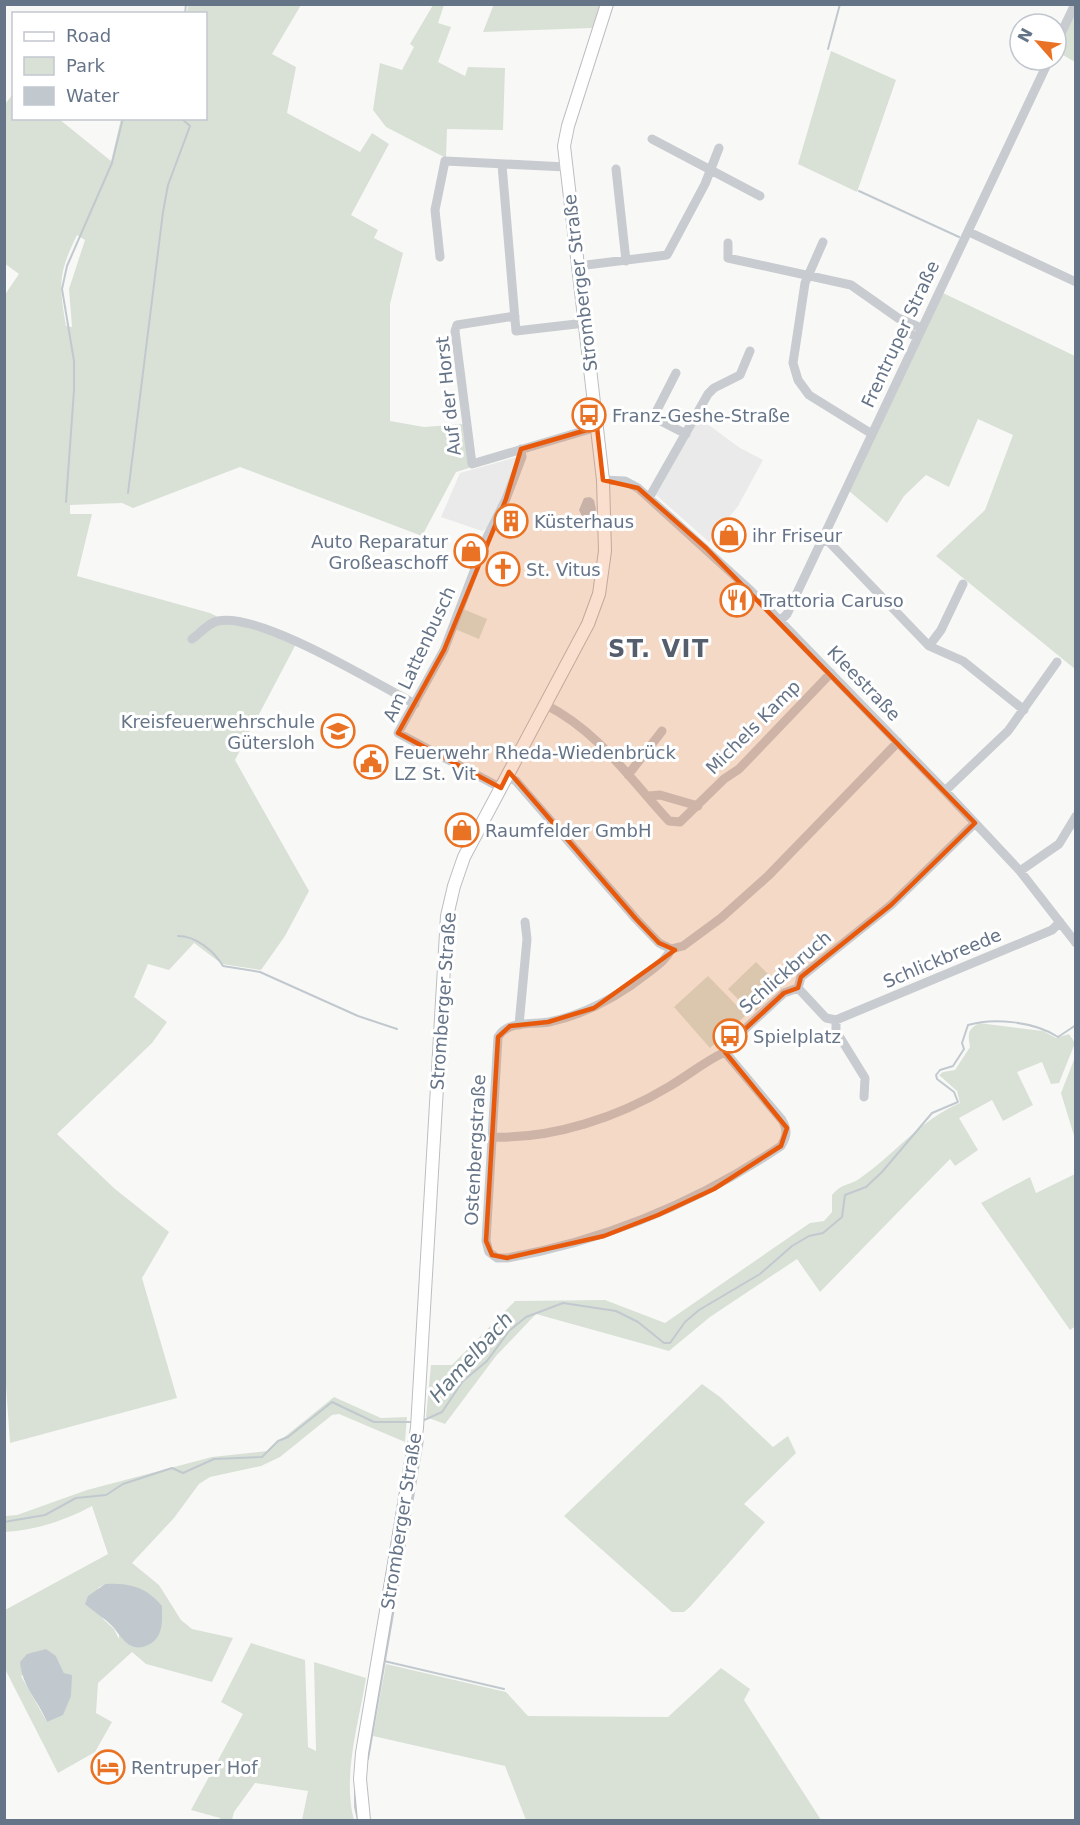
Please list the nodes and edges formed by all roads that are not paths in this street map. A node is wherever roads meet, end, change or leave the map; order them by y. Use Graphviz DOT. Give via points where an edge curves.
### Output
graph roads {
  1 [pos="607,4"];
  2 [pos="1075,4"];
  3 [pos="1068,19"];
  4 [pos="1043,72"];
  5 [pos="652,140"];
  6 [pos="718,148"];
  7 [pos="502,165"];
  8 [pos="566,167"];
  9 [pos="616,169"];
  10 [pos="710,169"];
  11 [pos="760,196"];
  12 [pos="969,232"];
  13 [pos="823,242"];
  14 [pos="728,243"];
  15 [pos="440,257"];
  16 [pos="626,261"];
  17 [pos="578,266"];
  18 [pos="808,276"];
  19 [pos="1076,282"];
  20 [pos="515,316"];
  21 [pos="585,323"];
  22 [pos="919,333"];
  23 [pos="750,351"];
  24 [pos="676,373"];
  25 [pos="597,427"];
  26 [pos="686,434"];
  27 [pos="872,434"];
  28 [pos="520,449"];
  29 [pos="603,480"];
  30 [pos="649,498"];
  31 [pos="822,539"];
  32 [pos="963,584"];
  33 [pos="780,621"];
  34 [pos="192,639"];
  35 [pos="929,646"];
  36 [pos="1057,662"];
  37 [pos="831,673"];
  38 [pos="415,704"];
  39 [pos="546,705"];
  40 [pos="1024,710"];
  41 [pos="662,731"];
  42 [pos="898,742"];
  43 [pos="628,775"];
  44 [pos="507,776"];
  45 [pos="501,788"];
  46 [pos="945,791"];
  47 [pos="649,796"];
  48 [pos="698,806"];
  49 [pos="1076,816"];
  50 [pos="975,823"];
  51 [pos="1020,871"];
  52 [pos="525,922"];
  53 [pos="1060,922"];
  54 [pos="1076,943"];
  55 [pos="671,949"];
  56 [pos="798,988"];
  57 [pos="836,1020"];
  58 [pos="519,1025"];
  59 [pos="725,1052"];
  60 [pos="864,1096"];
  61 [pos="493,1137"];
  62 [pos="364,1821"];
  1 -- 8 [label="main road, Stromberger Straße" via="568,126 564,146"];
  2 -- 3 [label="street"];
  4 -- 12 [label="street, Frentruper Straße"];
  5 -- 10 [label="street"];
  6 -- 10 [label="street"];
  7 -- 8 [label="street"];
  7 -- 15 [label="street" via="445,161 435,210"];
  7 -- 20 [label="street"];
  8 -- 17 [label="main road, Stromberger Straße"];
  9 -- 16 [label="street"];
  10 -- 11 [label="street"];
  10 -- 16 [label="street" via="667,255"];
  12 -- 19 [label="street"];
  12 -- 22 [label="street, Frentruper Straße"];
  13 -- 18 [label="street"];
  14 -- 18 [label="street" via="728,258"];
  16 -- 17 [label="street"];
  17 -- 21 [label="main road, Stromberger Straße"];
  18 -- 22 [label="street" via="851,285"];
  18 -- 27 [label="street" via="793,363 798,380 809,395"];
  20 -- 21 [label="street" via="516,331"];
  20 -- 28 [label="street, Auf der Horst" via="461,322 455,331 472,464"];
  21 -- 25 [label="main road, Stromberger Straße"];
  22 -- 27 [label="street, Frentruper Straße"];
  23 -- 26 [label="street" via="740,375 708,394"];
  24 -- 26 [label="street" via="655,414 657,419"];
  25 -- 28 [label="street, Auf der Horst"];
  25 -- 29 [label="main road, Stromberger Straße"];
  26 -- 30 [label="street"];
  27 -- 31 [label="street, Frentruper Straße"];
  28 -- 38 [label="street, Am Lattenbusch" via="522,457 510,489 491,527 444,650"];
  29 -- 30 [label="street, Kleestraße" via="625,481"];
  29 -- 39 [label="main road, Stromberger Straße" via="606,530 599,594"];
  30 -- 33 [label="street, Kleestraße"];
  31 -- 33 [label="street, Frentruper Straße" via="787,614"];
  31 -- 35 [label="street"];
  32 -- 35 [label="street"];
  33 -- 37 [label="street, Kleestraße"];
  34 -- 38 [label="street" via="216,621 229,620 278,632"];
  35 -- 40 [label="street" via="963,661"];
  36 -- 40 [label="street"];
  37 -- 42 [label="street, Kleestraße"];
  37 -- 48 [label="street, Michels Kamp" via="755,754 724,778"];
  38 -- 45 [label="street, Am Lattenbusch" via="398,734"];
  39 -- 43 [label="street, Michels Kamp" via="569,716 596,738"];
  39 -- 44 [label="main road, Stromberger Straße"];
  40 -- 46 [label="street" via="1008,731"];
  41 -- 43 [label="street"];
  42 -- 46 [label="street, Kleestraße"];
  42 -- 55 [label="street" via="747,896 683,946"];
  43 -- 47 [label="street, Michels Kamp"];
  44 -- 45 [label="main road, Stromberger Straße"];
  44 -- 55 [label="street" via="516,781 636,919 659,943"];
  45 -- 62 [label="main road, Stromberger Straße" via="464,857 447,916 417,1428 362,1753 360,1796"];
  46 -- 50 [label="street, Kleestraße"];
  47 -- 48 [label="street" via="660,795"];
  47 -- 48 [label="street, Michels Kamp" via="669,821 680,822"];
  49 -- 51 [label="street" via="1059,844"];
  50 -- 51 [label="street, Kleestraße"];
  50 -- 56 [label="street, Schlickbruch" via="891,906 801,977"];
  51 -- 53 [label="street, Kleestraße"];
  52 -- 58 [label="street"];
  53 -- 54 [label="street, Kleestraße"];
  53 -- 57 [label="street, Schlickbreede" via="1037,936"];
  55 -- 58 [label="street" via="668,956 636,982 594,1008 548,1022"];
  56 -- 57 [label="street" via="826,1018"];
  56 -- 59 [label="street, Schlickbruch" via="784,993"];
  57 -- 60 [label="street" via="836,1031 865,1078"];
  58 -- 61 [label="street, Ostenbergstraße" via="502,1030 498,1037"];
  59 -- 61 [label="street, Schlickbruch" via="669,1087 612,1114 542,1134"];
  59 -- 61 [label="street, Ostenbergstraße" via="782,1120 787,1128 786,1138 775,1150 714,1189 604,1236 507,1258 492,1255 486,1241"];
}
